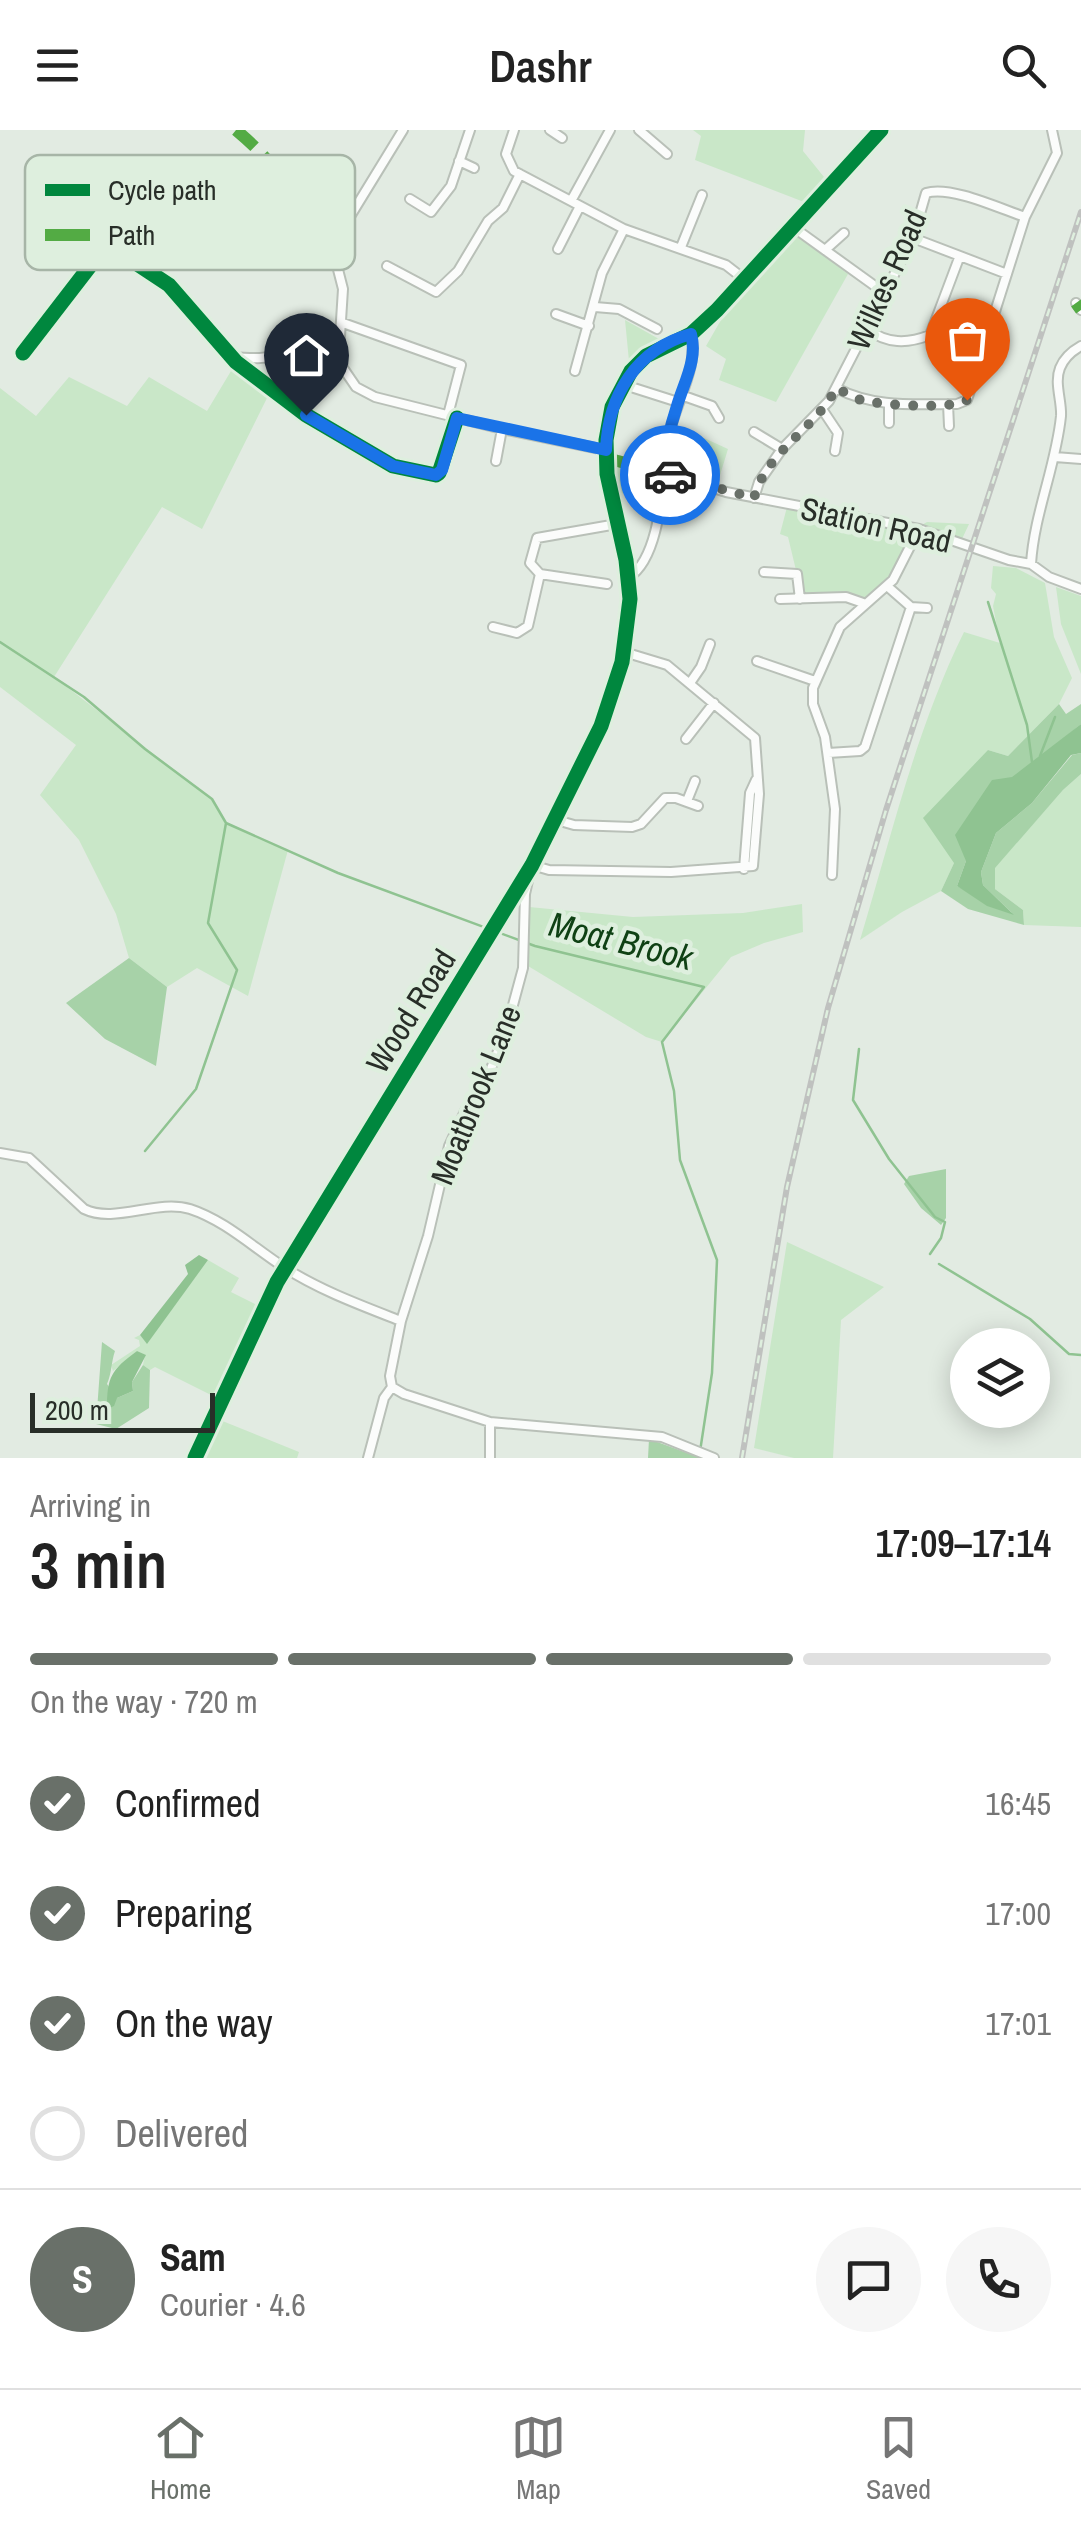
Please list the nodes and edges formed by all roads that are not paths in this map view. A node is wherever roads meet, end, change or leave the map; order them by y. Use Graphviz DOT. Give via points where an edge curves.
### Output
graph roads {
  1 [pos="403,130"];
  2 [pos="470,130"];
  3 [pos="514,130"];
  4 [pos="550,130"];
  5 [pos="610,130"];
  6 [pos="640,130"];
  7 [pos="881,130"];
  8 [pos="1052,130"];
  9 [pos="562,138"];
  10 [pos="664,149"];
  11 [pos="459,162"];
  12 [pos="474,168"];
  13 [pos="520,174"];
  14 [pos="702,195"];
  15 [pos="410,199"];
  16 [pos="575,204"];
  17 [pos="355,208"];
  18 [pos="1026,217"];
  19 [pos="793,226"];
  20 [pos="624,229"];
  21 [pos="844,233"];
  22 [pos="913,238"];
  23 [pos="681,247"];
  24 [pos="558,249"];
  25 [pos="825,250"];
  26 [pos="959,258"];
  27 [pos="387,266"];
  28 [pos="87,270"];
  29 [pos="146,270"];
  30 [pos="338,270"];
  31 [pos="1007,274"];
  32 [pos="744,279"];
  33 [pos="886,294"];
  34 [pos="594,308"];
  35 [pos="556,314"];
  36 [pos="344,323"];
  37 [pos="589,326"];
  38 [pos="657,329"];
  39 [pos="867,329"];
  40 [pos="691,334"];
  41 [pos="1081,346"];
  42 [pos="340,352"];
  43 [pos="23,353"];
  44 [pos="231,358"];
  45 [pos="575,372"];
  46 [pos="634,388"];
  47 [pos="836,388"];
  48 [pos="679,399"];
  49 [pos="889,404"];
  50 [pos="948,404"];
  51 [pos="822,409"];
  52 [pos="452,417"];
  53 [pos="719,418"];
  54 [pos="889,423"];
  55 [pos="949,426"];
  56 [pos="502,430"];
  57 [pos="754,432"];
  58 [pos="782,448"];
  59 [pos="835,450"];
  60 [pos="606,454"];
  61 [pos="1055,457"];
  62 [pos="1081,460"];
  63 [pos="496,461"];
  64 [pos="649,470"];
  65 [pos="664,472"];
  66 [pos="754,498"];
  67 [pos="617,524"];
  68 [pos="919,529"];
  69 [pos="1031,564"];
  70 [pos="764,572"];
  71 [pos="540,574"];
  72 [pos="628,577"];
  73 [pos="607,584"];
  74 [pos="887,586"];
  75 [pos="1081,589"];
  76 [pos="780,599"];
  77 [pos="800,599"];
  78 [pos="866,604"];
  79 [pos="911,607"];
  80 [pos="927,608"];
  81 [pos="494,627"];
  82 [pos="710,644"];
  83 [pos="624,652"];
  84 [pos="757,661"];
  85 [pos="815,680"];
  86 [pos="690,683"];
  87 [pos="714,702"];
  88 [pos="686,739"];
  89 [pos="828,753"];
  90 [pos="695,781"];
  91 [pos="687,801"];
  92 [pos="698,806"];
  93 [pos="553,819"];
  94 [pos="532,866"];
  95 [pos="832,876"];
  96 [pos="0,1153"];
  97 [pos="285,1268"];
  98 [pos="401,1321"];
  99 [pos="392,1387"];
  100 [pos="490,1422"];
  101 [pos="195,1458"];
  102 [pos="368,1458"];
  103 [pos="490,1458"];
  104 [pos="714,1458"];
  1 -- 17 [label="street"];
  2 -- 11 [label="street"];
  3 -- 13 [label="street" via="506,154"];
  4 -- 9 [label="street"];
  5 -- 16 [label="street"];
  6 -- 10 [label="street"];
  7 -- 19 [label="street"];
  8 -- 18 [label="street" via="1057,153"];
  11 -- 12 [label="street"];
  11 -- 15 [label="street" via="431,212"];
  13 -- 16 [label="street"];
  13 -- 27 [label="street" via="443,289 428,290"];
  14 -- 23 [label="street"];
  16 -- 20 [label="street"];
  16 -- 24 [label="street"];
  18 -- 22 [label="street, Wilkes Road" via="934,190 924,196"];
  18 -- 31 [label="street"];
  19 -- 25 [label="street"];
  19 -- 32 [label="street"];
  20 -- 23 [label="street"];
  20 -- 34 [label="street"];
  21 -- 25 [label="street"];
  22 -- 26 [label="street"];
  22 -- 33 [label="street, Wilkes Road"];
  23 -- 32 [label="street"];
  25 -- 33 [label="street"];
  26 -- 31 [label="street"];
  26 -- 39 [label="street" via="930,335 900,343"];
  28 -- 43 [label="street"];
  29 -- 44 [label="street" via="168,285"];
  30 -- 36 [label="street"];
  31 -- 50 [label="street" via="967,400"];
  32 -- 40 [label="street"];
  33 -- 39 [label="street, Wilkes Road"];
  34 -- 37 [label="street"];
  34 -- 38 [label="street" via="619,309"];
  35 -- 37 [label="street"];
  36 -- 42 [label="street"];
  36 -- 52 [label="street" via="461,365"];
  37 -- 45 [label="street"];
  39 -- 47 [label="street, Wilkes Road"];
  40 -- 48 [label="street" via="694,354"];
  40 -- 60 [label="street, Wood Road" via="646,356 631,372 612,407"];
  41 -- 61 [label="street" via="1060,368"];
  42 -- 44 [label="street" via="291,336 281,353 268,358"];
  42 -- 52 [label="street" via="356,387"];
  44 -- 52 [label="street" via="306,415 393,466 439,473"];
  46 -- 48 [label="street"];
  47 -- 49 [label="street"];
  47 -- 51 [label="street, Wilkes Road"];
  48 -- 53 [label="street" via="712,406"];
  48 -- 65 [label="street"];
  49 -- 50 [label="street"];
  49 -- 54 [label="street"];
  50 -- 55 [label="street"];
  51 -- 58 [label="street, Wilkes Road"];
  51 -- 59 [label="street" via="838,433"];
  52 -- 56 [label="street"];
  56 -- 60 [label="street"];
  56 -- 63 [label="street"];
  57 -- 58 [label="street"];
  58 -- 66 [label="street, Wilkes Road"];
  60 -- 64 [label="street"];
  60 -- 67 [label="street, Wood Road"];
  61 -- 62 [label="street"];
  61 -- 69 [label="street"];
  65 -- 66 [label="street, Station Road"];
  65 -- 72 [label="street" via="658,522 641,567"];
  66 -- 68 [label="street, Station Road"];
  67 -- 71 [label="street" via="538,538 530,563"];
  67 -- 72 [label="street, Wood Road"];
  68 -- 69 [label="street, Station Road"];
  68 -- 74 [label="street"];
  69 -- 75 [label="street, Station Road"];
  70 -- 77 [label="street" via="797,574"];
  71 -- 73 [label="street"];
  71 -- 81 [label="street" via="525,630"];
  72 -- 83 [label="street, Wood Road"];
  74 -- 78 [label="street"];
  74 -- 79 [label="street"];
  76 -- 77 [label="street"];
  77 -- 78 [label="street" via="846,597"];
  78 -- 85 [label="street" via="840,626"];
  79 -- 80 [label="street"];
  79 -- 89 [label="street" via="865,747"];
  82 -- 86 [label="street"];
  83 -- 86 [label="street" via="662,662"];
  83 -- 93 [label="street, Wood Road" via="606,714"];
  84 -- 85 [label="street"];
  85 -- 89 [label="street" via="813,704"];
  86 -- 87 [label="street"];
  87 -- 88 [label="street"];
  87 -- 94 [label="street" via="758,748 752,868"];
  89 -- 95 [label="street" via="835,808"];
  90 -- 91 [label="street"];
  91 -- 92 [label="street"];
  91 -- 93 [label="street" via="665,798 632,827"];
  93 -- 94 [label="street, Wood Road"];
  94 -- 97 [label="street, Wood Road"];
  94 -- 98 [label="street, Moatbrook Lane" via="523,968 506,1031 449,1146"];
  96 -- 97 [label="street" via="30,1158 94,1214 182,1207"];
  97 -- 98 [label="street"];
  97 -- 101 [label="street, Wood Road"];
  98 -- 99 [label="street, Moatbrook Lane"];
  99 -- 100 [label="street"];
  99 -- 102 [label="street, Moatbrook Lane"];
  100 -- 103 [label="street"];
  100 -- 104 [label="street" via="662,1437"];
}
